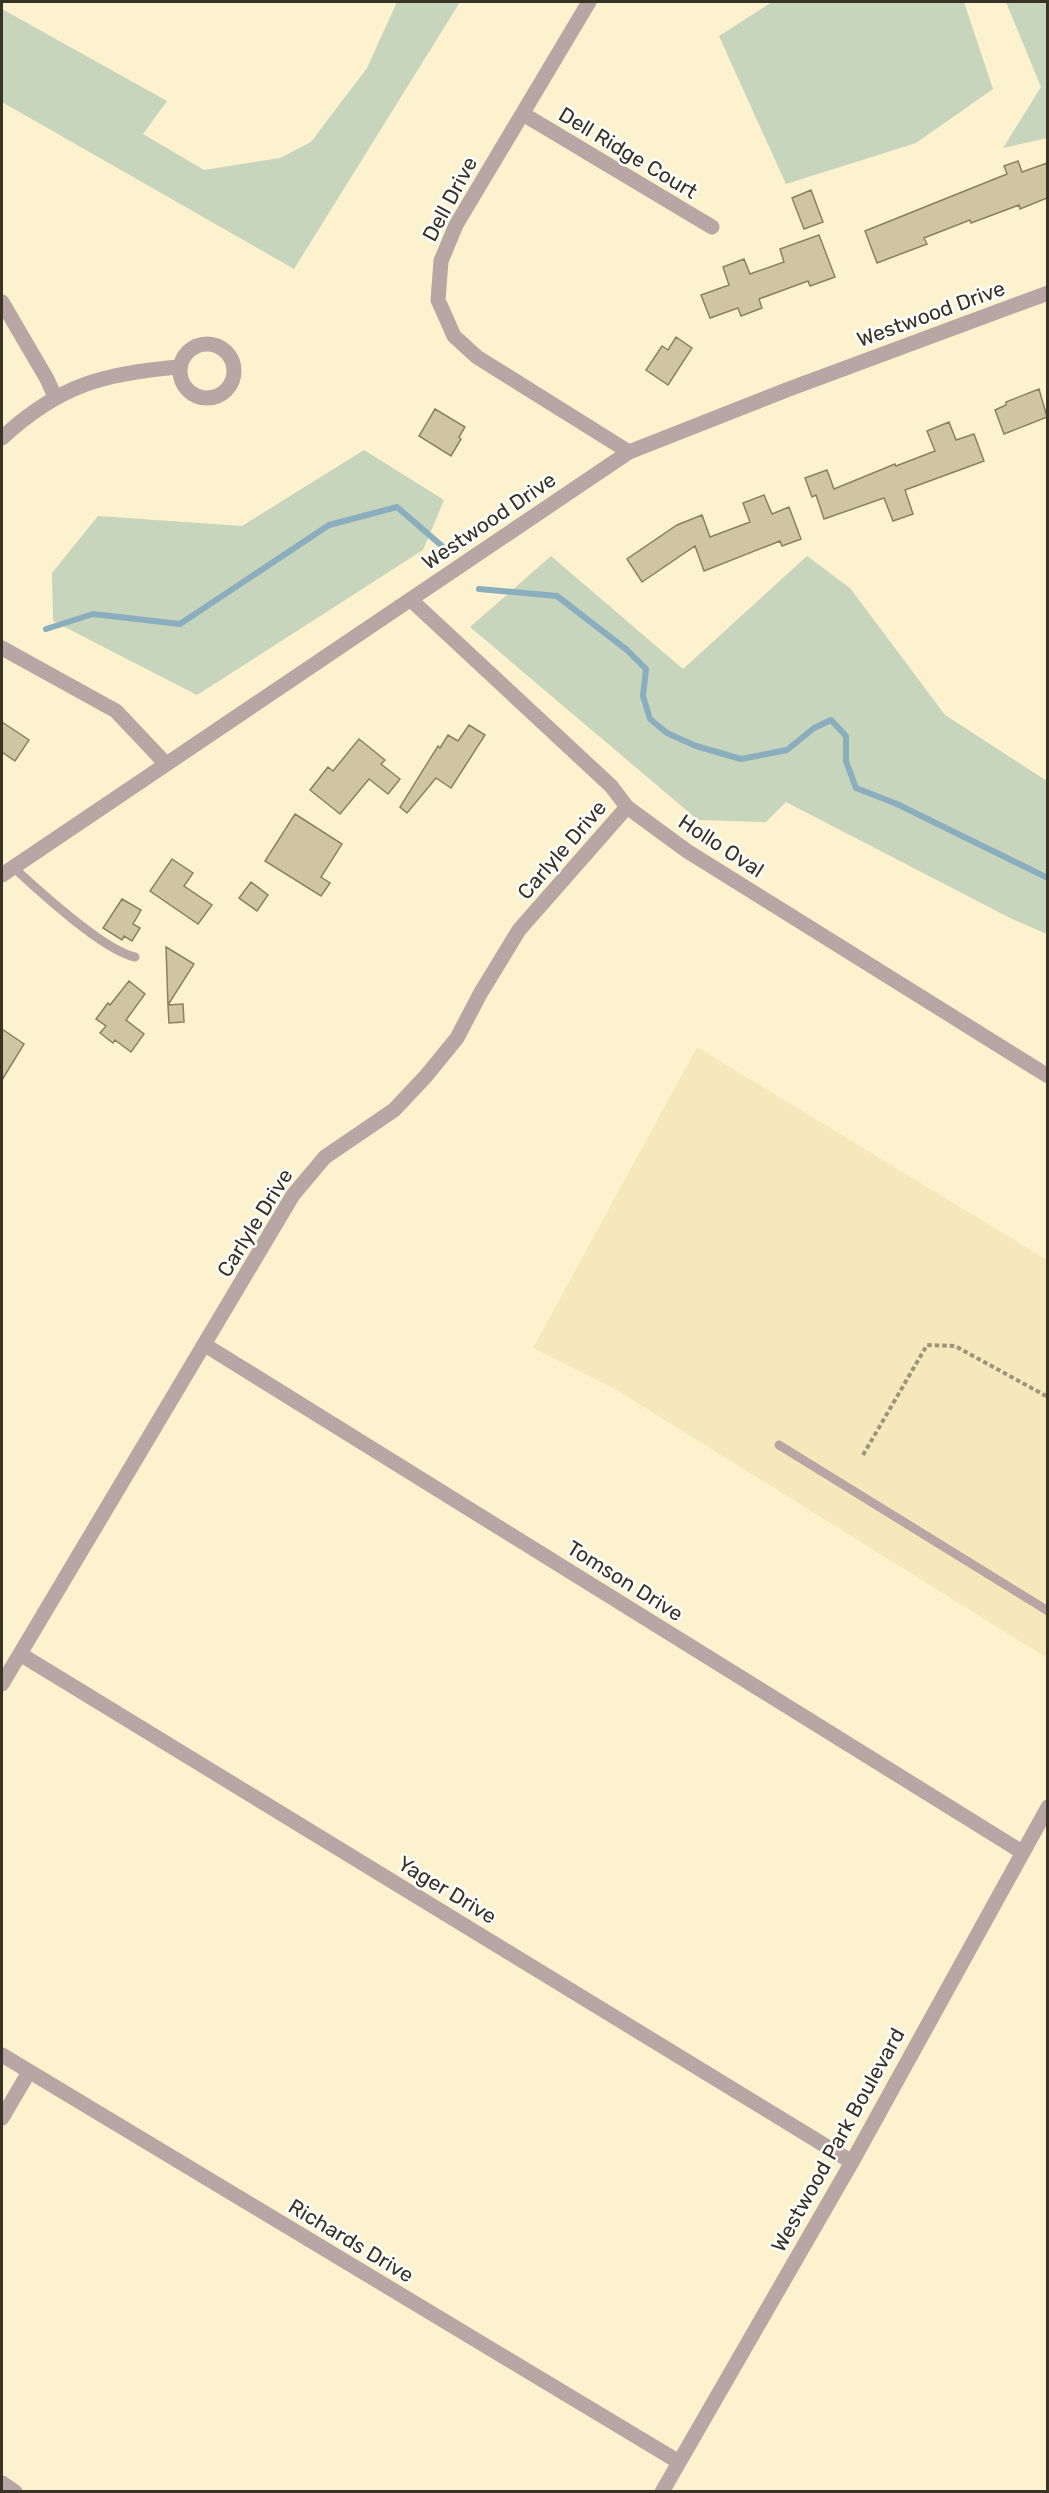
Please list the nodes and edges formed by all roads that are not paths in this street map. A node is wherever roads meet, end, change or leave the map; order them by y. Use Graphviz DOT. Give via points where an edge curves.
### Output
graph roads {
  1 [pos="589,2"];
  2 [pos="523,114"];
  3 [pos="712,227"];
  4 [pos="1047,293"];
  5 [pos="2,302"];
  6 [pos="180,367"];
  7 [pos="55,398"];
  8 [pos="2,438"];
  9 [pos="629,452"];
  10 [pos="411,600"];
  11 [pos="2,648"];
  12 [pos="165,763"];
  13 [pos="627,807"];
  14 [pos="7,871"];
  15 [pos="135,957"];
  16 [pos="1047,1076"];
  17 [pos="205,1345"];
  18 [pos="779,1445"];
  19 [pos="1047,1611"];
  20 [pos="20,1654"];
  21 [pos="2,1684"];
  22 [pos="1047,1807"];
  23 [pos="1022,1852"];
  24 [pos="2,2055"];
  25 [pos="29,2072"];
  26 [pos="2,2118"];
  27 [pos="852,2162"];
  28 [pos="679,2462"];
  29 [pos="2,2483"];
  30 [pos="15,2492"];
  31 [pos="662,2492"];
  1 -- 2 [label="street, Dell Drive"];
  2 -- 3 [label="street, Dell Ridge Court"];
  2 -- 9 [label="street, Dell Drive" via="456,225 441,261 438,300 454,336 477,357"];
  4 -- 9 [label="street, Westwood Drive"];
  5 -- 7 [label="street"];
  6 -- 7 [label="street" via="123,372"];
  7 -- 8 [label="street"];
  9 -- 10 [label="street, Westwood Drive"];
  10 -- 12 [label="street, Westwood Drive"];
  10 -- 13 [label="street, Hollo Oval" via="611,786"];
  11 -- 12 [label="street" via="116,711"];
  12 -- 14 [label="street, Westwood Drive"];
  13 -- 16 [label="street, Hollo Oval" via="687,851"];
  13 -- 17 [label="street, Carlyle Drive" via="519,930 457,1038 426,1076 393,1110 325,1156 293,1195"];
  14 -- 15 [label="lane" via="117,951"];
  17 -- 20 [label="street, Carlyle Drive"];
  17 -- 23 [label="street, Tomson Drive"];
  18 -- 19 [label="lane"];
  20 -- 21 [label="street, Carlyle Drive"];
  20 -- 27 [label="street, Yager Drive"];
  22 -- 23 [label="street, Westwood Park Boulevard"];
  23 -- 27 [label="street, Westwood Park Boulevard"];
  24 -- 25 [label="street, Richards Drive"];
  25 -- 26 [label="street"];
  25 -- 28 [label="street, Richards Drive"];
  27 -- 28 [label="street, Westwood Park Boulevard"];
  28 -- 31 [label="street, Westwood Park Boulevard"];
  29 -- 30 [label="street"];
}
